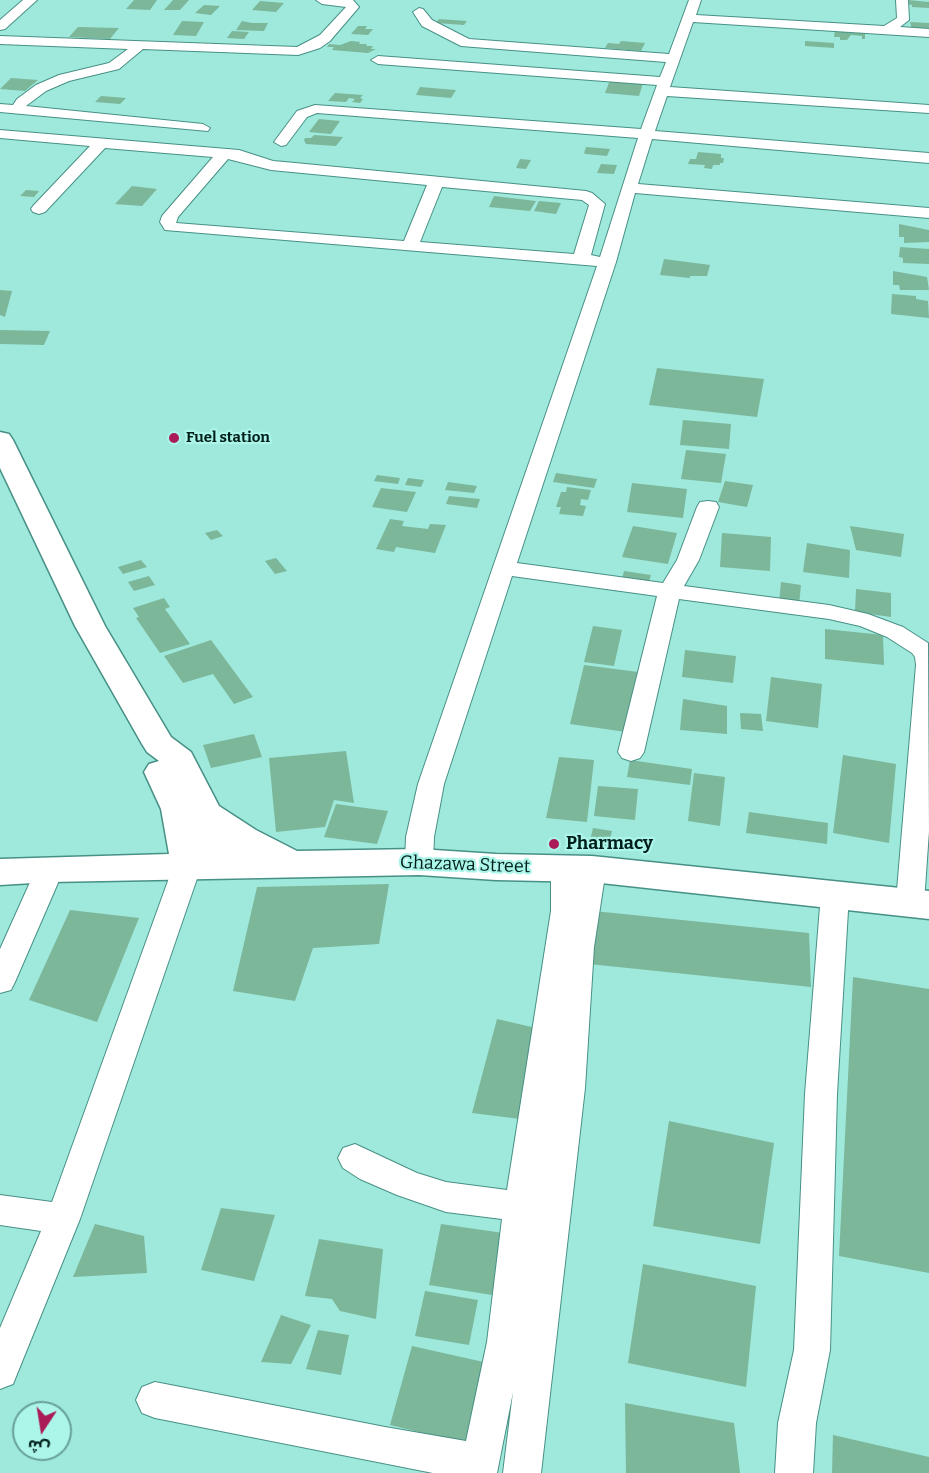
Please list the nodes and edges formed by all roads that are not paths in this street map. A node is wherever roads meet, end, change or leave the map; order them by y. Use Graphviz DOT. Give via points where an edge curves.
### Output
graph roads {
  1 [pos="31,0"];
  2 [pos="322,0"];
  3 [pos="902,0"];
  4 [pos="692,9"];
  5 [pos="419,12"];
  6 [pos="0,26"];
  7 [pos="887,30"];
  8 [pos="929,33"];
  9 [pos="0,40"];
  10 [pos="140,45"];
  11 [pos="673,58"];
  12 [pos="378,60"];
  13 [pos="663,86"];
  14 [pos="0,108"];
  15 [pos="929,109"];
  16 [pos="17,110"];
  17 [pos="203,128"];
  18 [pos="0,134"];
  19 [pos="645,135"];
  20 [pos="281,142"];
  21 [pos="101,143"];
  22 [pos="224,154"];
  23 [pos="929,158"];
  24 [pos="437,181"];
  25 [pos="628,188"];
  26 [pos="39,209"];
  27 [pos="929,213"];
  28 [pos="411,245"];
  29 [pos="581,260"];
  30 [pos="607,262"];
  31 [pos="0,440"];
  32 [pos="708,507"];
  33 [pos="504,568"];
  34 [pos="670,590"];
  35 [pos="631,752"];
  36 [pos="192,811"];
  37 [pos="419,862"];
  38 [pos="293,865"];
  39 [pos="224,866"];
  40 [pos="187,867"];
  41 [pos="106,868"];
  42 [pos="578,868"];
  43 [pos="50,869"];
  44 [pos="0,872"];
  45 [pos="835,894"];
  46 [pos="920,903"];
  47 [pos="0,982"];
  48 [pos="355,1158"];
  49 [pos="521,1207"];
  50 [pos="0,1210"];
  51 [pos="63,1219"];
  52 [pos="0,1372"];
  53 [pos="155,1400"];
  54 [pos="479,1467"];
  55 [pos="522,1473"];
  56 [pos="794,1473"];
  1 -- 6 [label="street"];
  2 -- 10 [label="street" via="345,2 353,7 325,38 303,50"];
  3 -- 7 [label="street" via="903,20"];
  4 -- 7 [label="street"];
  4 -- 11 [label="street"];
  5 -- 11 [label="street" via="427,23 466,43"];
  7 -- 8 [label="street"];
  9 -- 10 [label="street"];
  10 -- 16 [label="street" via="114,66 41,88"];
  11 -- 13 [label="street"];
  12 -- 13 [label="street"];
  13 -- 15 [label="street"];
  13 -- 19 [label="street"];
  14 -- 16 [label="street"];
  16 -- 17 [label="street"];
  18 -- 21 [label="street"];
  19 -- 20 [label="street" via="312,110 303,114"];
  19 -- 23 [label="street"];
  19 -- 25 [label="street"];
  21 -- 22 [label="street"];
  21 -- 26 [label="street"];
  22 -- 24 [label="street" via="271,165"];
  22 -- 28 [label="street" via="170,216 171,227"];
  24 -- 28 [label="street"];
  24 -- 29 [label="street" via="595,200 597,207"];
  25 -- 27 [label="street"];
  25 -- 30 [label="street"];
  28 -- 29 [label="street"];
  29 -- 30 [label="street"];
  30 -- 33 [label="street"];
  31 -- 36 [label="main road" via="90,626 159,744 157,764"];
  32 -- 34 [label="street" via="688,560"];
  33 -- 34 [label="street"];
  33 -- 37 [label="street" via="431,784"];
  34 -- 35 [label="street"];
  34 -- 46 [label="street" via="850,616 895,632 927,656"];
  36 -- 38 [label="main road"];
  36 -- 39 [label="main road" via="218,844"];
  36 -- 40 [label="main road"];
  36 -- 41 [label="main road" via="164,839 138,856"];
  37 -- 38 [label="main road, Ghazawa Street"];
  37 -- 42 [label="main road, Ghazawa Street"];
  38 -- 39 [label="main road, Ghazawa Street"];
  39 -- 40 [label="main road, Ghazawa Street"];
  40 -- 41 [label="main road, Ghazawa Street"];
  40 -- 51 [label="street"];
  41 -- 43 [label="main road, Ghazawa Street"];
  42 -- 45 [label="main road, Ghazawa Street"];
  42 -- 49 [label="street" via="565,911"];
  42 -- 55 [label="street" via="579,947 569,1088"];
  43 -- 44 [label="main road, Ghazawa Street"];
  43 -- 47 [label="street"];
  45 -- 46 [label="main road, Ghazawa Street"];
  45 -- 56 [label="street" via="821,1094 812,1350 797,1424"];
  48 -- 49 [label="street" via="409,1185 446,1197"];
  49 -- 54 [label="street" via="505,1342"];
  50 -- 51 [label="street"];
  51 -- 52 [label="street"];
  53 -- 54 [label="street"];
}
